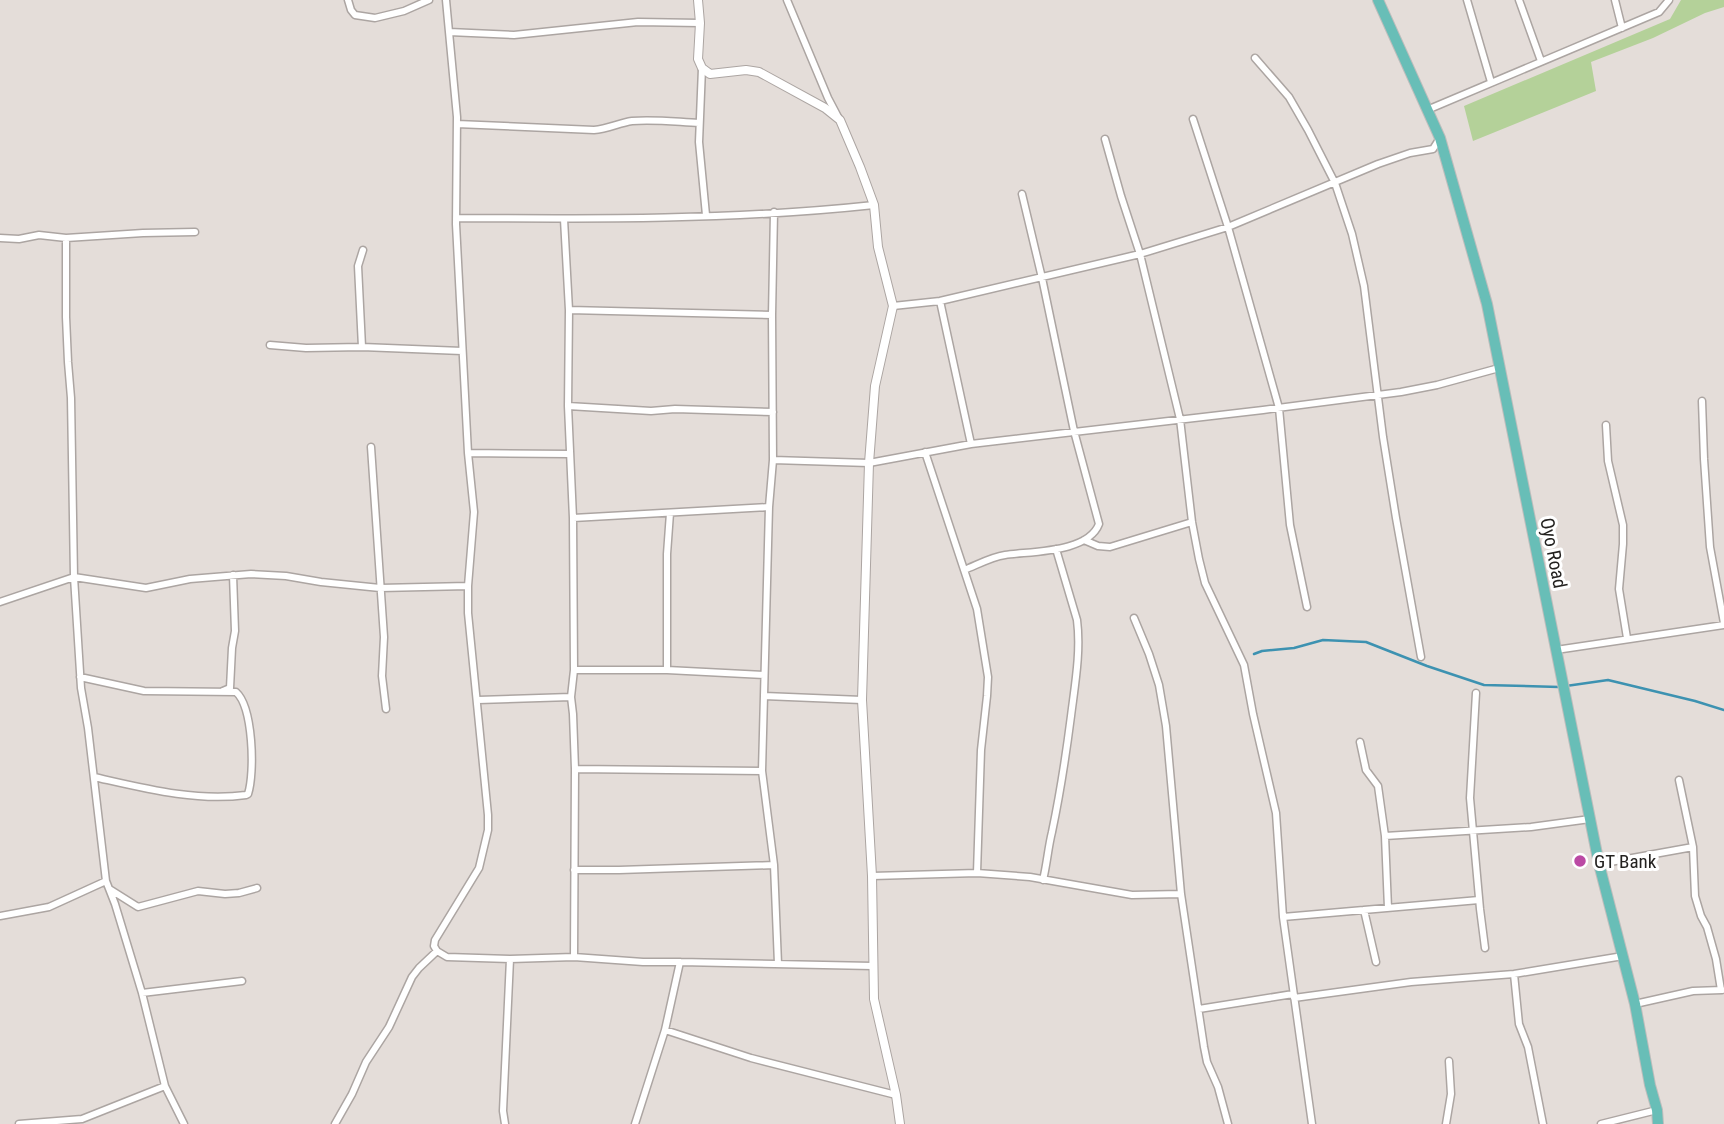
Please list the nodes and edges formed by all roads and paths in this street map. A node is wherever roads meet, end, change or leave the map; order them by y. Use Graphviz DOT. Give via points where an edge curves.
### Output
graph roads {
  1 [pos="348,0"];
  2 [pos="429,0"];
  3 [pos="446,0"];
  4 [pos="698,0"];
  5 [pos="1378,0"];
  6 [pos="1467,0"];
  7 [pos="1519,0"];
  8 [pos="1615,0"];
  9 [pos="1669,0"];
  10 [pos="789,1"];
  11 [pos="700,23"];
  12 [pos="1622,28"];
  13 [pos="449,32"];
  14 [pos="1255,58"];
  15 [pos="1541,61"];
  16 [pos="702,68"];
  17 [pos="1491,82"];
  18 [pos="1427,110"];
  19 [pos="1193,119"];
  20 [pos="840,120"];
  21 [pos="699,123"];
  22 [pos="457,124"];
  23 [pos="1440,138"];
  24 [pos="1105,139"];
  25 [pos="1335,183"];
  26 [pos="1022,194"];
  27 [pos="874,205"];
  28 [pos="775,212"];
  29 [pos="706,215"];
  30 [pos="456,218"];
  31 [pos="564,219"];
  32 [pos="1228,227"];
  33 [pos="195,232"];
  34 [pos="0,238"];
  35 [pos="66,238"];
  36 [pos="363,250"];
  37 [pos="1140,254"];
  38 [pos="1042,278"];
  39 [pos="940,300"];
  40 [pos="893,306"];
  41 [pos="569,310"];
  42 [pos="772,315"];
  43 [pos="270,345"];
  44 [pos="362,347"];
  45 [pos="462,351"];
  46 [pos="1499,368"];
  47 [pos="1379,394"];
  48 [pos="1702,401"];
  49 [pos="568,406"];
  50 [pos="1279,408"];
  51 [pos="773,412"];
  52 [pos="1180,419"];
  53 [pos="1606,425"];
  54 [pos="1074,431"];
  55 [pos="971,444"];
  56 [pos="371,447"];
  57 [pos="925,452"];
  58 [pos="468,453"];
  59 [pos="569,454"];
  60 [pos="773,460"];
  61 [pos="869,463"];
  62 [pos="769,507"];
  63 [pos="670,513"];
  64 [pos="573,518"];
  65 [pos="1192,522"];
  66 [pos="1084,540"];
  67 [pos="1056,549"];
  68 [pos="964,570"];
  69 [pos="233,575"];
  70 [pos="74,577"];
  71 [pos="468,586"];
  72 [pos="380,588"];
  73 [pos="0,602"];
  74 [pos="1307,607"];
  75 [pos="1134,618"];
  76 [pos="1724,624"];
  77 [pos="1628,638"];
  78 [pos="1556,650"];
  79 [pos="1421,657"];
  80 [pos="574,670"];
  81 [pos="667,670"];
  82 [pos="764,675"];
  83 [pos="80,677"];
  84 [pos="221,691"];
  85 [pos="1476,693"];
  86 [pos="764,696"];
  87 [pos="571,697"];
  88 [pos="478,700"];
  89 [pos="862,700"];
  90 [pos="386,709"];
  91 [pos="1360,742"];
  92 [pos="575,769"];
  93 [pos="762,771"];
  94 [pos="94,777"];
  95 [pos="1679,780"];
  96 [pos="1590,819"];
  97 [pos="1474,831"];
  98 [pos="1385,836"];
  99 [pos="1693,847"];
  100 [pos="774,864"];
  101 [pos="1599,864"];
  102 [pos="574,870"];
  103 [pos="977,873"];
  104 [pos="872,876"];
  105 [pos="106,880"];
  106 [pos="1043,880"];
  107 [pos="257,888"];
  108 [pos="111,890"];
  109 [pos="1181,894"];
  110 [pos="1479,900"];
  111 [pos="1388,908"];
  112 [pos="1364,910"];
  113 [pos="0,916"];
  114 [pos="1283,918"];
  115 [pos="1485,948"];
  116 [pos="437,951"];
  117 [pos="1623,956"];
  118 [pos="573,957"];
  119 [pos="510,958"];
  120 [pos="1377,961"];
  121 [pos="680,962"];
  122 [pos="778,964"];
  123 [pos="873,967"];
  124 [pos="1514,974"];
  125 [pos="242,981"];
  126 [pos="1722,990"];
  127 [pos="142,993"];
  128 [pos="1293,996"];
  129 [pos="1635,1004"];
  130 [pos="1199,1009"];
  131 [pos="665,1030"];
  132 [pos="1449,1061"];
  133 [pos="165,1086"];
  134 [pos="896,1095"];
  135 [pos="1657,1110"];
  136 [pos="19,1124"];
  137 [pos="184,1124"];
  138 [pos="335,1124"];
  139 [pos="506,1124"];
  140 [pos="635,1124"];
  141 [pos="900,1124"];
  142 [pos="1228,1124"];
  143 [pos="1312,1124"];
  144 [pos="1446,1124"];
  145 [pos="1543,1124"];
  146 [pos="1601,1124"];
  147 [pos="1658,1124"];
  1 -- 2 [label="street" via="355,15 375,18"];
  3 -- 13 [label="street"];
  4 -- 11 [label="street"];
  5 -- 18 [label="highway, Oyo Road"];
  6 -- 17 [label="street"];
  7 -- 15 [label="street"];
  8 -- 12 [label="street"];
  9 -- 12 [label="street" via="1659,12"];
  10 -- 20 [label="street"];
  11 -- 13 [label="street" via="638,22 513,35"];
  11 -- 16 [label="street" via="698,59"];
  12 -- 15 [label="street"];
  13 -- 22 [label="street"];
  14 -- 25 [label="street" via="1289,97"];
  15 -- 17 [label="street"];
  16 -- 20 [label="street" via="710,74 759,72"];
  16 -- 21 [label="street"];
  17 -- 18 [label="street"];
  18 -- 23 [label="highway, Oyo Road"];
  19 -- 32 [label="street"];
  20 -- 27 [label="street"];
  21 -- 22 [label="street" via="637,121 594,130"];
  21 -- 29 [label="street"];
  22 -- 30 [label="street"];
  23 -- 25 [label="street" via="1433,149 1378,164"];
  23 -- 46 [label="highway, Oyo Road" via="1487,304"];
  24 -- 37 [label="street"];
  25 -- 32 [label="street"];
  25 -- 47 [label="street" via="1364,286"];
  26 -- 38 [label="street"];
  27 -- 28 [label="street"];
  27 -- 40 [label="street" via="878,247"];
  28 -- 29 [label="street"];
  28 -- 42 [label="street"];
  29 -- 31 [label="street"];
  30 -- 31 [label="street"];
  30 -- 45 [label="street"];
  31 -- 41 [label="street"];
  32 -- 37 [label="street"];
  32 -- 50 [label="street"];
  33 -- 35 [label="street"];
  34 -- 35 [label="street"];
  35 -- 70 [label="street"];
  36 -- 44 [label="street" via="358,266"];
  37 -- 38 [label="street"];
  37 -- 52 [label="street"];
  38 -- 39 [label="street"];
  38 -- 54 [label="street"];
  39 -- 40 [label="street"];
  39 -- 55 [label="street"];
  40 -- 61 [label="street" via="875,386"];
  41 -- 42 [label="street"];
  41 -- 49 [label="street"];
  42 -- 51 [label="street"];
  43 -- 44 [label="street"];
  44 -- 45 [label="street"];
  45 -- 58 [label="street"];
  46 -- 47 [label="street"];
  46 -- 78 [label="highway, Oyo Road"];
  47 -- 50 [label="street"];
  47 -- 79 [label="street"];
  48 -- 76 [label="street" via="1709,529"];
  49 -- 51 [label="street"];
  49 -- 59 [label="street"];
  50 -- 52 [label="street"];
  50 -- 74 [label="street" via="1290,525"];
  51 -- 60 [label="street"];
  52 -- 54 [label="street"];
  52 -- 65 [label="street"];
  53 -- 77 [label="street" via="1608,461 1623,525 1619,589"];
  54 -- 55 [label="street"];
  54 -- 66 [label="street" via="1099,524"];
  55 -- 57 [label="street"];
  56 -- 72 [label="street"];
  57 -- 61 [label="street"];
  57 -- 68 [label="street"];
  58 -- 59 [label="street"];
  58 -- 71 [label="street" via="474,512"];
  59 -- 64 [label="street"];
  60 -- 61 [label="street"];
  60 -- 62 [label="street"];
  61 -- 89 [label="street"];
  62 -- 63 [label="street"];
  62 -- 82 [label="street"];
  63 -- 64 [label="street"];
  63 -- 81 [label="street"];
  64 -- 80 [label="street"];
  65 -- 66 [label="street" via="1110,547"];
  65 -- 114 [label="street" via="1205,583 1244,665 1276,813"];
  66 -- 67 [label="street"];
  67 -- 68 [label="street" via="1003,555"];
  67 -- 106 [label="street" via="1077,620 1077,665 1065,768"];
  68 -- 103 [label="street" via="977,608 988,677"];
  69 -- 70 [label="street" via="146,588"];
  69 -- 72 [label="street" via="286,576"];
  69 -- 84 [label="street" via="230,688"];
  70 -- 73 [label="street"];
  70 -- 83 [label="street"];
  71 -- 72 [label="street"];
  71 -- 88 [label="street"];
  72 -- 90 [label="street"];
  75 -- 109 [label="street" via="1159,685 1166,726"];
  76 -- 77 [label="street"];
  77 -- 78 [label="street"];
  78 -- 96 [label="highway, Oyo Road"];
  80 -- 81 [label="street"];
  80 -- 87 [label="street"];
  81 -- 82 [label="street"];
  82 -- 86 [label="street"];
  83 -- 84 [label="street" via="144,691"];
  83 -- 94 [label="street"];
  84 -- 94 [label="street" via="236,692 244,705 252,764 248,794 194,796"];
  85 -- 97 [label="street" via="1470,798"];
  86 -- 89 [label="street"];
  86 -- 93 [label="street"];
  87 -- 88 [label="street"];
  87 -- 92 [label="street"];
  88 -- 116 [label="street" via="488,830 479,868 435,940"];
  89 -- 104 [label="street"];
  91 -- 98 [label="street" via="1366,770 1378,786"];
  92 -- 93 [label="street"];
  92 -- 102 [label="street"];
  93 -- 100 [label="street"];
  94 -- 105 [label="street"];
  95 -- 99 [label="street"];
  96 -- 97 [label="street"];
  96 -- 101 [label="highway, Oyo Road"];
  97 -- 98 [label="street"];
  97 -- 110 [label="street"];
  98 -- 111 [label="street"];
  99 -- 101 [label="street"];
  99 -- 126 [label="street" via="1695,896"];
  100 -- 102 [label="street"];
  100 -- 122 [label="street"];
  101 -- 117 [label="highway, Oyo Road"];
  102 -- 118 [label="street"];
  103 -- 104 [label="street"];
  103 -- 106 [label="street"];
  104 -- 123 [label="street"];
  105 -- 108 [label="street"];
  105 -- 113 [label="street" via="49,908"];
  106 -- 109 [label="street" via="1132,895"];
  107 -- 108 [label="street" via="225,894 198,891 138,907"];
  108 -- 127 [label="street"];
  109 -- 130 [label="street"];
  110 -- 111 [label="street"];
  110 -- 115 [label="street"];
  111 -- 112 [label="street"];
  112 -- 114 [label="street"];
  112 -- 120 [label="street"];
  114 -- 128 [label="street"];
  116 -- 119 [label="street" via="447,957"];
  116 -- 138 [label="street" via="412,977"];
  117 -- 124 [label="street"];
  117 -- 129 [label="highway, Oyo Road"];
  118 -- 119 [label="street"];
  118 -- 121 [label="street"];
  119 -- 139 [label="street"];
  121 -- 122 [label="street"];
  121 -- 131 [label="street"];
  122 -- 123 [label="street"];
  123 -- 134 [label="street" via="874,999"];
  124 -- 128 [label="street"];
  124 -- 145 [label="street" via="1519,1024"];
  125 -- 127 [label="street"];
  126 -- 129 [label="street" via="1693,990"];
  127 -- 133 [label="street"];
  128 -- 130 [label="street"];
  128 -- 143 [label="street"];
  129 -- 135 [label="highway, Oyo Road"];
  130 -- 142 [label="street" via="1207,1062"];
  131 -- 134 [label="street" via="751,1058"];
  131 -- 140 [label="street"];
  132 -- 144 [label="street" via="1451,1094"];
  133 -- 136 [label="street" via="82,1119"];
  133 -- 137 [label="street"];
  134 -- 141 [label="street"];
  135 -- 146 [label="street"];
  135 -- 147 [label="highway, Oyo Road"];
}
